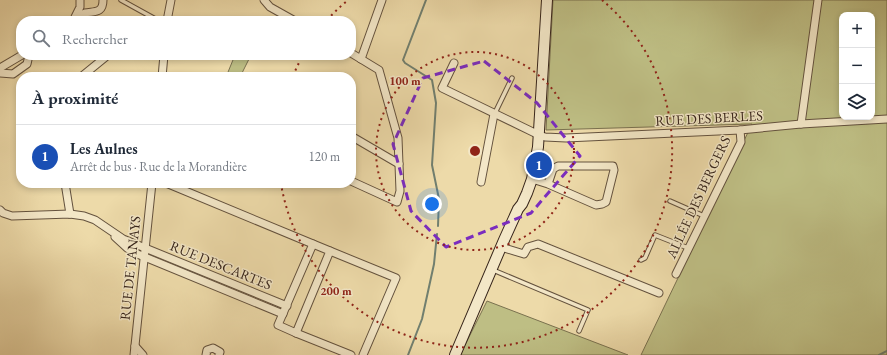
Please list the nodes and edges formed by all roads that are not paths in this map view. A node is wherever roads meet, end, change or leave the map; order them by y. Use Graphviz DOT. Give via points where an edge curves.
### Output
graph roads {
  1 [pos="80,0"];
  2 [pos="103,0"];
  3 [pos="121,0"];
  4 [pos="171,0"];
  5 [pos="264,0"];
  6 [pos="382,0"];
  7 [pos="541,0"];
  8 [pos="547,0"];
  9 [pos="818,0"];
  10 [pos="75,16"];
  11 [pos="80,16"];
  12 [pos="150,16"];
  13 [pos="168,16"];
  14 [pos="286,16"];
  15 [pos="356,56"];
  16 [pos="16,59"];
  17 [pos="361,59"];
  18 [pos="28,60"];
  19 [pos="102,60"];
  20 [pos="164,60"];
  21 [pos="454,63"];
  22 [pos="0,68"];
  23 [pos="87,72"];
  24 [pos="162,72"];
  25 [pos="0,73"];
  26 [pos="512,78"];
  27 [pos="494,114"];
  28 [pos="887,119"];
  29 [pos="801,124"];
  30 [pos="740,130"];
  31 [pos="536,134"];
  32 [pos="356,139"];
  33 [pos="399,164"];
  34 [pos="532,179"];
  35 [pos="481,182"];
  36 [pos="356,183"];
  37 [pos="548,184"];
  38 [pos="66,188"];
  39 [pos="151,188"];
  40 [pos="178,188"];
  41 [pos="670,201"];
  42 [pos="518,209"];
  43 [pos="2,212"];
  44 [pos="70,214"];
  45 [pos="704,216"];
  46 [pos="104,226"];
  47 [pos="313,244"];
  48 [pos="501,247"];
  49 [pos="145,248"];
  50 [pos="688,248"];
  51 [pos="330,251"];
  52 [pos="143,256"];
  53 [pos="641,260"];
  54 [pos="492,270"];
  55 [pos="676,274"];
  56 [pos="659,293"];
  57 [pos="287,306"];
  58 [pos="283,314"];
  59 [pos="579,332"];
  60 [pos="296,333"];
  61 [pos="135,346"];
  62 [pos="134,355"];
  63 [pos="143,355"];
  64 [pos="206,355"];
  65 [pos="220,355"];
  66 [pos="351,355"];
  67 [pos="363,355"];
  68 [pos="455,355"];
  1 -- 10 [label="street" via="80,7"];
  2 -- 11 [label="street" via="103,5 98,11"];
  3 -- 12 [label="lane"];
  4 -- 13 [label="street"];
  5 -- 14 [label="street" via="270,7"];
  6 -- 17 [label="street"];
  7 -- 31 [label="street"];
  8 -- 31 [label="street"];
  9 -- 29 [label="street"];
  15 -- 17 [label="street"];
  16 -- 22 [label="street"];
  17 -- 33 [label="street" via="379,70 398,138"];
  18 -- 25 [label="street" via="27,64 13,74"];
  19 -- 23 [label="street"];
  20 -- 24 [label="street"];
  21 -- 27 [label="street, RUE DES BERLES" via="442,88"];
  26 -- 27 [label="lane"];
  27 -- 31 [label="street, RUE DES BERLES"];
  27 -- 35 [label="street"];
  28 -- 29 [label="street, RUE DES BERLES"];
  29 -- 30 [label="street, RUE DES BERLES"];
  30 -- 31 [label="street, RUE DES BERLES" via="566,138"];
  30 -- 45 [label="street, ALLÉE DES BERGERS" via="740,142"];
  31 -- 34 [label="street" via="538,151"];
  31 -- 42 [label="street"];
  32 -- 33 [label="street"];
  33 -- 36 [label="street" via="400,191 397,202"];
  34 -- 37 [label="street"];
  34 -- 42 [label="street"];
  37 -- 37 [label="street" via="553,169 558,166 613,166 614,170 606,202 602,204 596,205"];
  38 -- 44 [label="street"];
  39 -- 49 [label="street, RUE DE TANAYS"];
  40 -- 47 [label="street"];
  41 -- 45 [label="lane"];
  42 -- 48 [label="street"];
  43 -- 44 [label="street" via="12,216"];
  44 -- 46 [label="street" via="84,216"];
  45 -- 50 [label="street, ALLÉE DES BERGERS"];
  46 -- 49 [label="street, RUE DESCARTES" via="123,239"];
  46 -- 52 [label="street, RUE DESCARTES" via="127,248"];
  47 -- 51 [label="street"];
  47 -- 57 [label="street"];
  48 -- 54 [label="street"];
  48 -- 56 [label="street" via="524,254 528,247 538,244"];
  49 -- 52 [label="street, RUE DE TANAYS"];
  49 -- 57 [label="street, RUE DESCARTES"];
  50 -- 53 [label="lane" via="655,234 645,258"];
  50 -- 55 [label="street, ALLÉE DES BERGERS"];
  51 -- 60 [label="street"];
  51 -- 67 [label="street" via="396,278"];
  52 -- 58 [label="street, RUE DESCARTES"];
  52 -- 61 [label="street, RUE DE TANAYS"];
  54 -- 59 [label="lane" via="588,310"];
  54 -- 68 [label="street"];
  57 -- 58 [label="street"];
  58 -- 60 [label="street" via="278,326"];
  60 -- 66 [label="street"];
  61 -- 62 [label="street, RUE DE TANAYS"];
  61 -- 63 [label="street"];
  64 -- 65 [label="street" via="207,350 213,348 220,352"];
}
